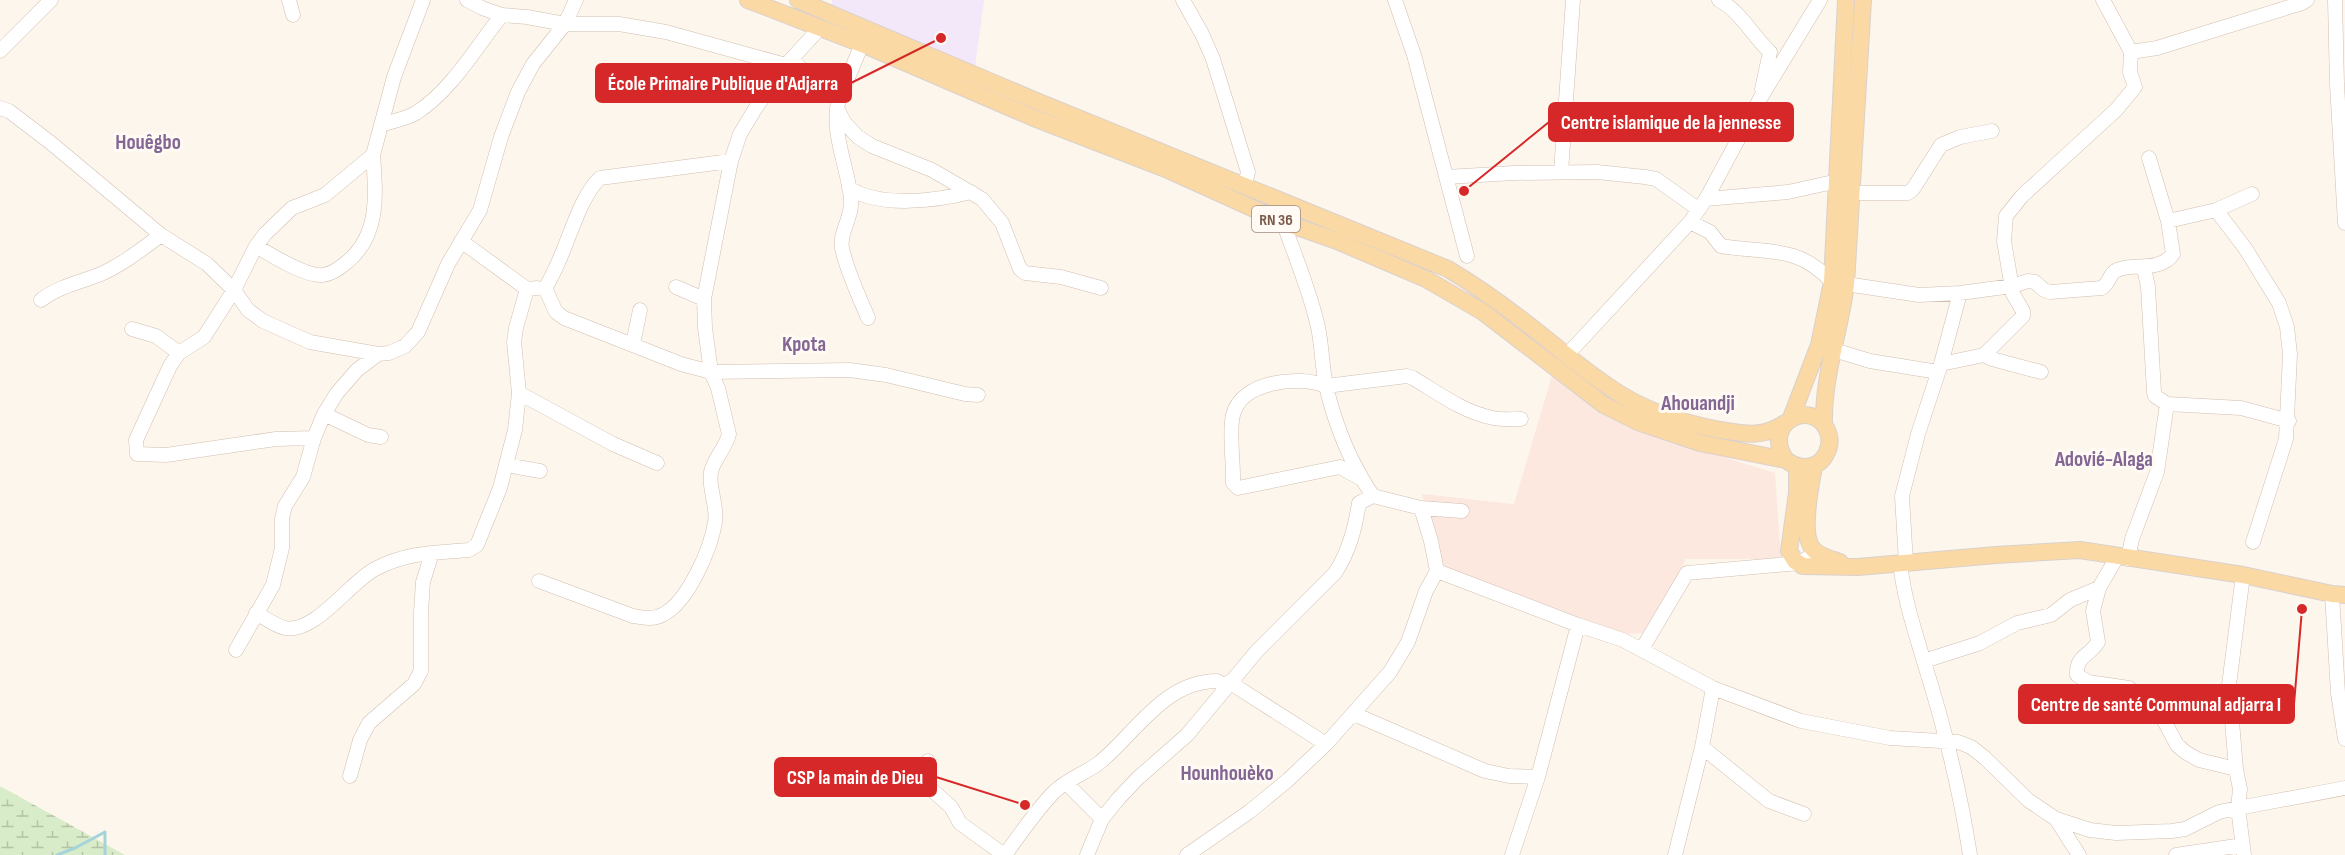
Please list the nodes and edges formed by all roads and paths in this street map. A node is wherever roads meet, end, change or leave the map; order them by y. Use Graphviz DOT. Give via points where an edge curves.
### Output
graph roads {
  1 [pos="51,0"];
  2 [pos="289,0"];
  3 [pos="423,0"];
  4 [pos="467,0"];
  5 [pos="576,0"];
  6 [pos="748,0"];
  7 [pos="798,0"];
  8 [pos="1183,0"];
  9 [pos="1573,0"];
  10 [pos="1719,0"];
  11 [pos="1738,0"];
  12 [pos="1820,0"];
  13 [pos="1846,0"];
  14 [pos="1863,0"];
  15 [pos="2103,0"];
  16 [pos="2307,0"];
  17 [pos="2335,0"];
  18 [pos="1398,2"];
  19 [pos="817,3"];
  20 [pos="293,15"];
  21 [pos="502,15"];
  22 [pos="1740,15"];
  23 [pos="565,24"];
  24 [pos="819,28"];
  25 [pos="862,44"];
  26 [pos="0,51"];
  27 [pos="2131,52"];
  28 [pos="788,63"];
  29 [pos="1761,97"];
  30 [pos="838,103"];
  31 [pos="0,108"];
  32 [pos="381,125"];
  33 [pos="1992,131"];
  34 [pos="373,155"];
  35 [pos="2149,158"];
  36 [pos="730,161"];
  37 [pos="1562,172"];
  38 [pos="2344,175"];
  39 [pos="1446,177"];
  40 [pos="1838,181"];
  41 [pos="1245,185"];
  42 [pos="849,188"];
  43 [pos="971,192"];
  44 [pos="1853,193"];
  45 [pos="2252,194"];
  46 [pos="1702,204"];
  47 [pos="2216,210"];
  48 [pos="2168,221"];
  49 [pos="1282,222"];
  50 [pos="1690,222"];
  51 [pos="2345,223"];
  52 [pos="161,235"];
  53 [pos="461,241"];
  54 [pos="256,246"];
  55 [pos="1467,256"];
  56 [pos="2144,268"];
  57 [pos="1839,283"];
  58 [pos="2012,285"];
  59 [pos="676,287"];
  60 [pos="545,288"];
  61 [pos="1101,288"];
  62 [pos="527,289"];
  63 [pos="234,290"];
  64 [pos="1960,293"];
  65 [pos="704,298"];
  66 [pos="41,300"];
  67 [pos="640,310"];
  68 [pos="868,318"];
  69 [pos="132,329"];
  70 [pos="633,344"];
  71 [pos="1834,350"];
  72 [pos="179,353"];
  73 [pos="378,354"];
  74 [pos="1567,355"];
  75 [pos="1984,355"];
  76 [pos="1940,368"];
  77 [pos="711,372"];
  78 [pos="2041,372"];
  79 [pos="1326,386"];
  80 [pos="519,393"];
  81 [pos="978,395"];
  82 [pos="2167,404"];
  83 [pos="324,414"];
  84 [pos="1521,419"];
  85 [pos="1788,420"];
  86 [pos="2289,421"];
  87 [pos="1824,424"];
  88 [pos="381,437"];
  89 [pos="314,438"];
  90 [pos="657,463"];
  91 [pos="1799,464"];
  92 [pos="506,465"];
  93 [pos="540,471"];
  94 [pos="1360,478"];
  95 [pos="1373,496"];
  96 [pos="1421,508"];
  97 [pos="1462,511"];
  98 [pos="2253,542"];
  99 [pos="432,553"];
  100 [pos="1816,553"];
  101 [pos="2123,558"];
  102 [pos="1798,563"];
  103 [pos="1903,563"];
  104 [pos="1858,567"];
  105 [pos="1437,571"];
  106 [pos="2243,574"];
  107 [pos="539,581"];
  108 [pos="2099,588"];
  109 [pos="2338,594"];
  110 [pos="256,613"];
  111 [pos="1578,625"];
  112 [pos="1642,649"];
  113 [pos="237,650"];
  114 [pos="1924,660"];
  115 [pos="1228,685"];
  116 [pos="1713,688"];
  117 [pos="1354,714"];
  118 [pos="2345,739"];
  119 [pos="1945,740"];
  120 [pos="1326,744"];
  121 [pos="1702,747"];
  122 [pos="928,761"];
  123 [pos="2236,769"];
  124 [pos="350,776"];
  125 [pos="1538,777"];
  126 [pos="1066,783"];
  127 [pos="2345,788"];
  128 [pos="2238,808"];
  129 [pos="1804,814"];
  130 [pos="1102,819"];
  131 [pos="2056,819"];
  132 [pos="2243,850"];
  133 [pos="1005,855"];
  134 [pos="1087,855"];
  135 [pos="1187,855"];
  136 [pos="1512,855"];
  137 [pos="1675,855"];
  138 [pos="1970,855"];
  139 [pos="2079,855"];
  140 [pos="2176,855"];
  1 -- 26 [label="street"];
  2 -- 20 [label="street"];
  3 -- 32 [label="street"];
  4 -- 21 [label="street"];
  5 -- 23 [label="street"];
  6 -- 24 [label="main road, RN 36"];
  7 -- 19 [label="main road, RN 36"];
  8 -- 41 [label="street" via="1202,33 1221,81 1248,172"];
  9 -- 37 [label="street"];
  10 -- 22 [label="street"];
  11 -- 22 [label="street"];
  12 -- 29 [label="street"];
  13 -- 40 [label="main road"];
  14 -- 44 [label="main road"];
  15 -- 27 [label="street"];
  16 -- 27 [label="street" via="2157,48"];
  17 -- 38 [label="street"];
  18 -- 39 [label="street"];
  19 -- 41 [label="main road, RN 36" via="1034,100"];
  21 -- 23 [label="street"];
  21 -- 32 [label="street" via="447,86 425,106 415,114"];
  22 -- 29 [label="street" via="1770,52"];
  23 -- 28 [label="street" via="619,24 666,32"];
  23 -- 53 [label="street" via="533,64 518,92 480,210"];
  24 -- 25 [label="main road, RN 36"];
  24 -- 28 [label="street"];
  25 -- 30 [label="street"];
  25 -- 49 [label="main road, RN 36" via="1034,118 1166,169"];
  27 -- 58 [label="street" via="2130,72 2136,87 2006,216 2004,241"];
  28 -- 30 [label="street"];
  28 -- 36 [label="street" via="740,134"];
  29 -- 46 [label="street"];
  30 -- 42 [label="street" via="841,154"];
  30 -- 43 [label="street" via="843,122 858,137"];
  31 -- 52 [label="street" via="51,143"];
  32 -- 34 [label="street"];
  33 -- 44 [label="street" via="1941,145 1908,193"];
  34 -- 54 [label="street" via="325,195 292,208"];
  34 -- 54 [label="street" via="372,224 368,239 345,264 321,276"];
  35 -- 48 [label="street"];
  36 -- 60 [label="street" via="600,178 586,198"];
  36 -- 65 [label="street"];
  37 -- 39 [label="street"];
  37 -- 46 [label="street" via="1652,177"];
  38 -- 51 [label="street"];
  39 -- 55 [label="street"];
  40 -- 46 [label="street"];
  40 -- 57 [label="main road"];
  41 -- 74 [label="main road, RN 36" via="1448,269 1480,288"];
  42 -- 43 [label="street" via="866,197 911,200"];
  42 -- 68 [label="street" via="851,211 842,236 842,250"];
  43 -- 61 [label="street" via="1002,223 1025,273 1062,277"];
  44 -- 57 [label="main road"];
  45 -- 47 [label="street"];
  46 -- 50 [label="street"];
  47 -- 48 [label="street"];
  47 -- 86 [label="street" via="2279,303 2290,354"];
  48 -- 56 [label="street" via="2173,254"];
  49 -- 79 [label="street" via="1318,325"];
  49 -- 91 [label="main road, RN 36" via="1337,241 1460,297 1604,405 1638,422 1700,443"];
  50 -- 57 [label="street" via="1710,232 1721,246 1804,259"];
  50 -- 74 [label="street"];
  52 -- 63 [label="street" via="207,264"];
  52 -- 66 [label="street" via="127,260 52,291"];
  53 -- 62 [label="street"];
  53 -- 73 [label="street" via="418,332 405,346"];
  54 -- 63 [label="street"];
  56 -- 58 [label="street" via="2117,270 2102,288 2050,292 2035,282"];
  56 -- 82 [label="street" via="2154,392"];
  57 -- 64 [label="street" via="1919,295"];
  57 -- 71 [label="main road" via="1842,317"];
  57 -- 85 [label="main road"];
  58 -- 64 [label="street"];
  58 -- 75 [label="street" via="2023,316"];
  59 -- 65 [label="street"];
  60 -- 62 [label="street"];
  60 -- 70 [label="street" via="556,312 564,318"];
  62 -- 80 [label="street" via="514,342"];
  63 -- 72 [label="street" via="204,337"];
  63 -- 73 [label="street" via="248,310 284,332 310,342"];
  64 -- 76 [label="street"];
  65 -- 77 [label="street"];
  67 -- 70 [label="street"];
  69 -- 72 [label="street" via="156,336"];
  70 -- 77 [label="street"];
  71 -- 76 [label="street" via="1870,361"];
  71 -- 87 [label="main road" via="1824,390"];
  72 -- 89 [label="street" via="136,440 137,454 166,455 276,439"];
  73 -- 83 [label="street" via="357,370"];
  74 -- 85 [label="main road, RN 36" via="1626,398 1682,420 1751,434 1774,431"];
  75 -- 76 [label="street"];
  75 -- 78 [label="street"];
  76 -- 103 [label="street" via="1902,496"];
  77 -- 81 [label="street" via="850,370"];
  77 -- 107 [label="street" via="729,434 710,474 716,520 711,538 697,576 681,597 665,614 649,619"];
  79 -- 84 [label="street" via="1407,376 1485,416"];
  79 -- 94 [label="street"];
  79 -- 94 [label="street" via="1315,381 1280,382 1254,391 1237,403 1232,421 1233,483 1242,488 1340,467"];
  80 -- 90 [label="street" via="622,449"];
  80 -- 92 [label="street" via="519,411"];
  82 -- 86 [label="street" via="2241,408"];
  82 -- 101 [label="street" via="2157,472"];
  83 -- 88 [label="street" via="368,435"];
  83 -- 89 [label="street"];
  85 -- 87 [label="main road" via="1809,415"];
  85 -- 91 [label="main road" via="1780,431 1780,452"];
  86 -- 98 [label="street"];
  87 -- 91 [label="main road" via="1830,435 1830,447 1824,458"];
  89 -- 110 [label="street" via="303,477 285,506 282,548 273,585"];
  91 -- 100 [label="main road" via="1808,541"];
  91 -- 102 [label="main road" via="1789,551"];
  92 -- 93 [label="street"];
  92 -- 99 [label="street" via="475,547"];
  94 -- 95 [label="street"];
  95 -- 96 [label="street"];
  95 -- 115 [label="street" via="1359,503 1351,542 1335,573"];
  96 -- 97 [label="street"];
  96 -- 105 [label="street"];
  99 -- 110 [label="street" via="407,555 367,573 300,627 285,628"];
  99 -- 124 [label="street" via="422,592 421,671 414,684 369,723"];
  100 -- 102 [label="street"];
  100 -- 104 [label="main road"];
  101 -- 103 [label="main road" via="2061,550"];
  101 -- 106 [label="main road"];
  101 -- 108 [label="street"];
  102 -- 104 [label="main road"];
  102 -- 112 [label="street" via="1687,573"];
  103 -- 104 [label="main road"];
  103 -- 114 [label="street" via="1905,598"];
  105 -- 111 [label="street"];
  105 -- 117 [label="street" via="1401,655"];
  106 -- 109 [label="main road"];
  106 -- 123 [label="street" via="2229,685"];
  108 -- 114 [label="street" via="2070,600 2050,615 2017,623 1980,643"];
  108 -- 123 [label="street" via="2094,611 2098,642 2078,663 2080,679 2129,688 2161,715 2185,752 2199,760"];
  109 -- 118 [label="street" via="2338,693"];
  110 -- 113 [label="street"];
  111 -- 112 [label="street"];
  111 -- 125 [label="street"];
  112 -- 116 [label="street"];
  114 -- 119 [label="street"];
  115 -- 120 [label="street"];
  115 -- 126 [label="street" via="1212,681 1175,694 1151,711 1098,764"];
  115 -- 130 [label="street" via="1187,735 1137,778"];
  116 -- 119 [label="street" via="1801,721 1890,738"];
  116 -- 121 [label="street"];
  117 -- 120 [label="street"];
  117 -- 125 [label="street" via="1485,771"];
  119 -- 131 [label="street" via="1971,747 2028,800"];
  119 -- 138 [label="street"];
  120 -- 135 [label="street" via="1261,802"];
  121 -- 129 [label="street" via="1769,801"];
  121 -- 137 [label="street"];
  122 -- 133 [label="street" via="921,780 951,807 960,823"];
  123 -- 128 [label="street"];
  125 -- 136 [label="street"];
  126 -- 130 [label="street"];
  126 -- 133 [label="street" via="1053,793"];
  127 -- 128 [label="street"];
  128 -- 131 [label="street" via="2219,812 2185,829 2151,833 2116,834"];
  128 -- 132 [label="street"];
  130 -- 134 [label="street"];
  131 -- 139 [label="street"];
  132 -- 140 [label="street"];
}
